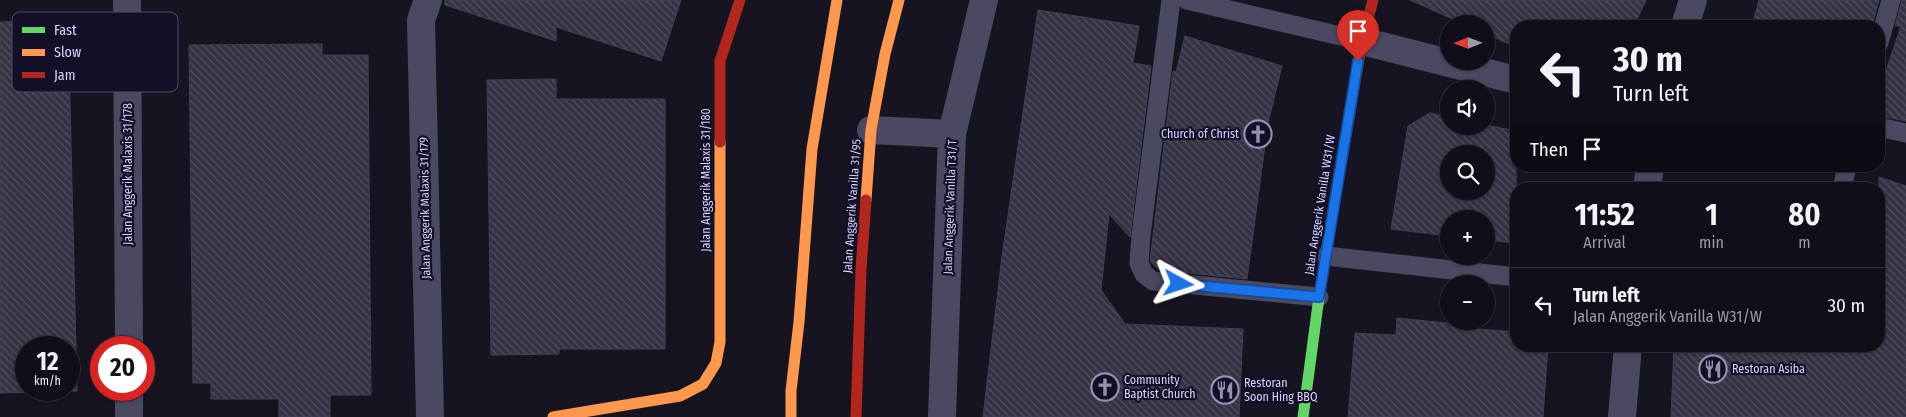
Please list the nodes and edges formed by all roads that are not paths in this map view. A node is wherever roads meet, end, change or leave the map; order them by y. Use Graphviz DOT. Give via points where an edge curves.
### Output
graph roads {
  1 [pos="428,0"];
  2 [pos="740,0"];
  3 [pos="837,0"];
  4 [pos="899,0"];
  5 [pos="984,0"];
  6 [pos="1170,0"];
  7 [pos="1187,0"];
  8 [pos="1373,0"];
  9 [pos="1693,0"];
  10 [pos="1890,0"];
  11 [pos="1687,20"];
  12 [pos="1885,20"];
  13 [pos="1362,41"];
  14 [pos="1510,78"];
  15 [pos="128,92"];
  16 [pos="1885,128"];
  17 [pos="871,130"];
  18 [pos="1906,133"];
  19 [pos="952,134"];
  20 [pos="1326,256"];
  21 [pos="1510,276"];
  22 [pos="1319,297"];
  23 [pos="128,336"];
  24 [pos="1627,352"];
  25 [pos="791,391"];
  26 [pos="129,401"];
  27 [pos="129,417"];
  28 [pos="430,417"];
  29 [pos="553,417"];
  30 [pos="782,417"];
  31 [pos="791,417"];
  32 [pos="856,417"];
  33 [pos="942,417"];
  34 [pos="1303,417"];
  35 [pos="1622,417"];
  1 -- 28 [label="street, Jalan Anggerik Malaxis 31/179" via="421,20"];
  2 -- 29 [label="street, Jalan Anggerik Malaxis 31/180" via="720,61 720,342 716,363 704,384 680,396"];
  3 -- 25 [label="street" via="812,149"];
  4 -- 17 [label="street, Jalan Anggerik Vanilla 31/95"];
  5 -- 19 [label="street, Jalan Anggerik Vanilla T31/T"];
  6 -- 22 [label="lane" via="1141,235 1139,263 1144,274 1153,280 1170,283"];
  7 -- 13 [label="lane"];
  8 -- 13 [label="street, Jalan Anggerik Vanilla W31/W"];
  9 -- 11 [label="street"];
  10 -- 12 [label="lane"];
  13 -- 14 [label="street"];
  13 -- 20 [label="street, Jalan Anggerik Vanilla W31/W"];
  15 -- 23 [label="street, Jalan Anggerik Malaxis 31/178"];
  16 -- 18 [label="lane"];
  17 -- 19 [label="street"];
  17 -- 32 [label="street, Jalan Anggerik Vanilla 31/95" via="861,270"];
  19 -- 33 [label="street, Jalan Anggerik Vanilla T31/T"];
  20 -- 21 [label="lane"];
  20 -- 22 [label="street, Jalan Anggerik Vanilla W31/W"];
  22 -- 34 [label="street, Jalan Anggerik Vanilla W31/W"];
  24 -- 35 [label="street"];
  25 -- 30 [label="street"];
  25 -- 31 [label="street"];
  26 -- 27 [label="street"];
}
